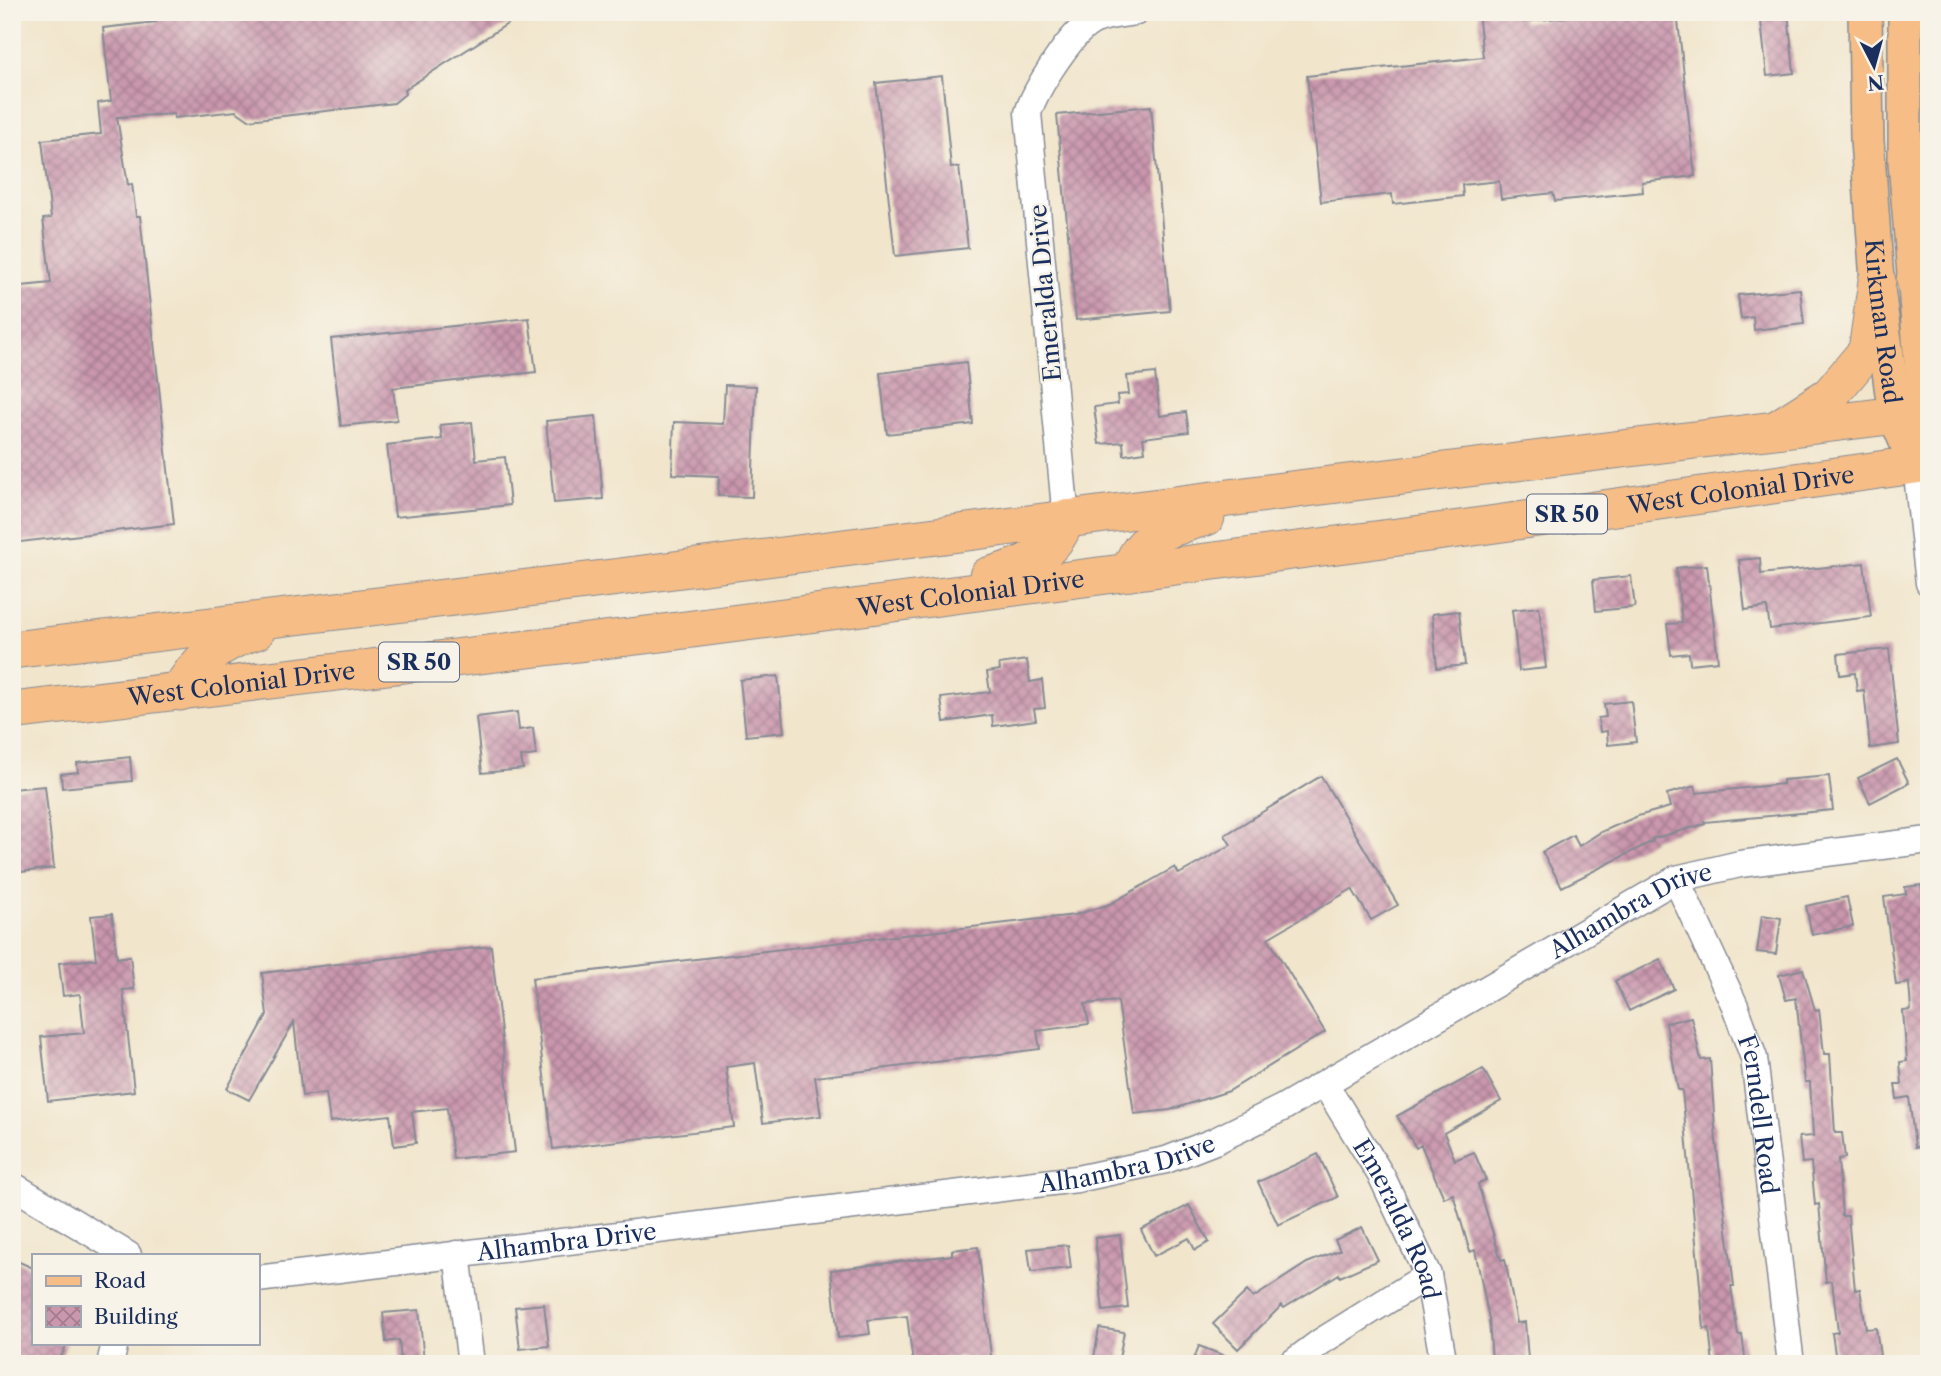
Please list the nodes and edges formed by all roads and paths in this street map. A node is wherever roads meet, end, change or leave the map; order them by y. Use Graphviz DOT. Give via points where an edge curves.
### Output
graph roads {
  1 [pos="1136,12"];
  2 [pos="1865,12"];
  3 [pos="1905,12"];
  4 [pos="1915,280"];
  5 [pos="1877,281"];
  6 [pos="1929,315"];
  7 [pos="1916,413"];
  8 [pos="1770,432"];
  9 [pos="1922,464"];
  10 [pos="1298,489"];
  11 [pos="1066,519"];
  12 [pos="1130,572"];
  13 [pos="620,577"];
  14 [pos="1929,583"];
  15 [pos="900,602"];
  16 [pos="310,614"];
  17 [pos="629,637"];
  18 [pos="12,650"];
  19 [pos="180,692"];
  20 [pos="12,711"];
  21 [pos="1929,840"];
  22 [pos="1676,879"];
  23 [pos="1325,1083"];
  24 [pos="12,1185"];
  25 [pos="126,1254"];
  26 [pos="457,1254"];
  27 [pos="1428,1275"];
  28 [pos="259,1279"];
  29 [pos="115,1344"];
  30 [pos="110,1364"];
  31 [pos="471,1364"];
  32 [pos="1291,1364"];
  33 [pos="1444,1364"];
  34 [pos="1791,1364"];
  1 -- 11 [label="street, Emeralda Drive" via="1091,22 1048,72 1028,113"];
  2 -- 5 [label="main road, Kirkman Road" via="1868,162"];
  3 -- 4 [label="main road, Kirkman Road" via="1905,162"];
  4 -- 6 [label="highway"];
  4 -- 7 [label="main road, Kirkman Road"];
  5 -- 7 [label="main road, Kirkman Road"];
  5 -- 8 [label="highway" via="1867,351 1853,372 1830,395"];
  7 -- 8 [label="highway, West Colonial Drive / SR 50"];
  7 -- 9 [label="main road, Kirkman Road"];
  8 -- 10 [label="highway, West Colonial Drive / SR 50"];
  9 -- 12 [label="highway, West Colonial Drive / SR 50"];
  9 -- 14 [label="street"];
  10 -- 11 [label="highway, West Colonial Drive / SR 50"];
  10 -- 12 [label="highway" via="1164,530 1142,545"];
  11 -- 13 [label="highway, West Colonial Drive / SR 50"];
  11 -- 15 [label="highway" via="1049,549 1028,565"];
  12 -- 15 [label="highway, West Colonial Drive / SR 50"];
  13 -- 16 [label="highway, West Colonial Drive / SR 50"];
  13 -- 17 [label="highway"];
  15 -- 17 [label="highway, West Colonial Drive / SR 50"];
  16 -- 18 [label="highway, West Colonial Drive / SR 50"];
  16 -- 19 [label="highway" via="242,635 208,654 190,672"];
  17 -- 19 [label="highway, West Colonial Drive / SR 50"];
  19 -- 20 [label="highway, West Colonial Drive / SR 50"];
  21 -- 22 [label="street, Alhambra Drive" via="1740,864"];
  22 -- 23 [label="street, Alhambra Drive"];
  22 -- 34 [label="street, Ferndell Road" via="1754,1058"];
  23 -- 26 [label="street, Alhambra Drive" via="1166,1160 1077,1179"];
  23 -- 27 [label="street, Emeralda Road" via="1382,1177"];
  24 -- 25 [label="street"];
  26 -- 28 [label="street, Alhambra Drive"];
  26 -- 31 [label="street"];
  27 -- 32 [label="street"];
  27 -- 33 [label="street, Emeralda Road"];
  29 -- 30 [label="street"];
}
